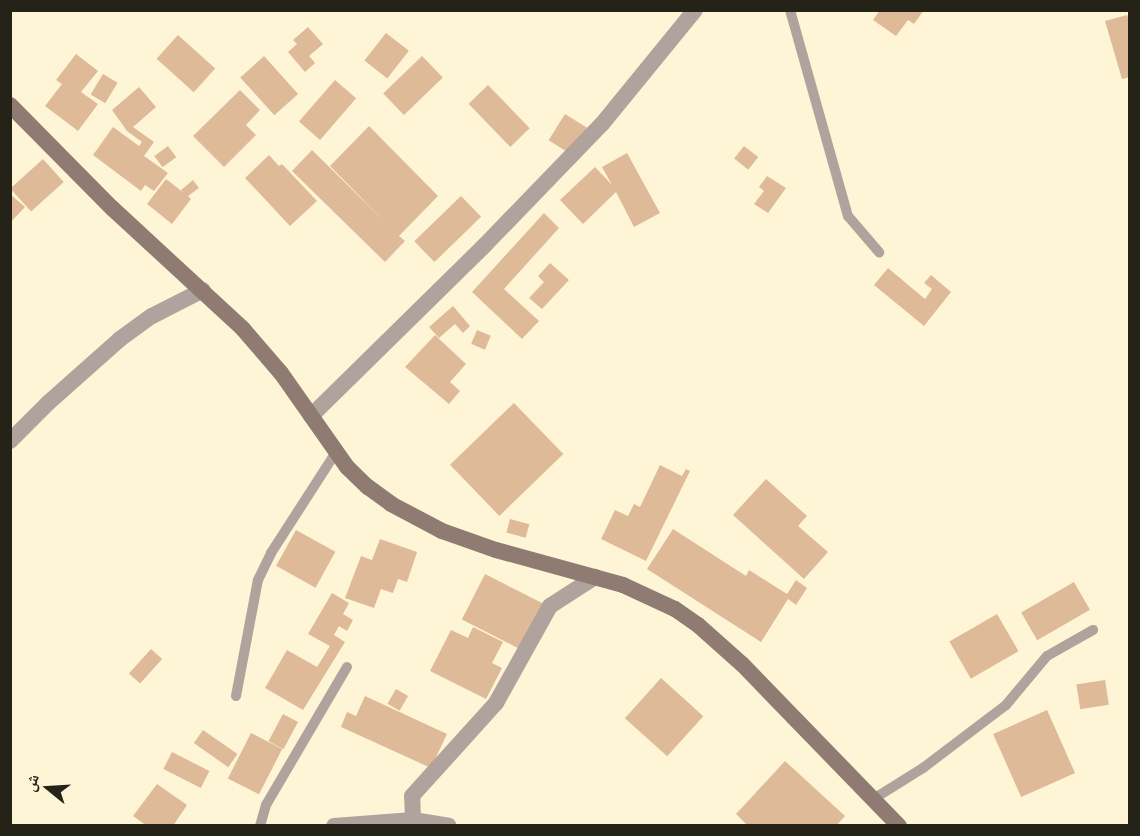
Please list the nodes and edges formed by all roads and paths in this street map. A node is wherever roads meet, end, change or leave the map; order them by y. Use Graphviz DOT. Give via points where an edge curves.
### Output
graph roads {
  1 [pos="695,10"];
  2 [pos="790,10"];
  3 [pos="10,105"];
  4 [pos="879,252"];
  5 [pos="203,290"];
  6 [pos="310,416"];
  7 [pos="10,441"];
  8 [pos="336,452"];
  9 [pos="595,577"];
  10 [pos="1093,630"];
  11 [pos="347,667"];
  12 [pos="236,696"];
  13 [pos="875,798"];
  14 [pos="413,820"];
  15 [pos="260,825"];
  16 [pos="334,825"];
  17 [pos="449,825"];
  18 [pos="899,825"];
  1 -- 6 [label="street" via="602,124"];
  2 -- 4 [label="lane" via="848,216"];
  3 -- 5 [label="main road" via="112,208"];
  5 -- 6 [label="main road" via="262,351"];
  5 -- 7 [label="street" via="152,316 120,339"];
  6 -- 8 [label="main road"];
  8 -- 9 [label="main road" via="368,487 416,519 468,541"];
  8 -- 12 [label="lane" via="258,580"];
  9 -- 13 [label="main road" via="650,596 698,625"];
  9 -- 14 [label="street" via="550,606 496,703 412,796"];
  10 -- 13 [label="lane" via="1047,656 1006,705 923,768"];
  11 -- 15 [label="lane" via="266,805"];
  13 -- 18 [label="main road"];
  14 -- 16 [label="street"];
  14 -- 17 [label="street"];
}
